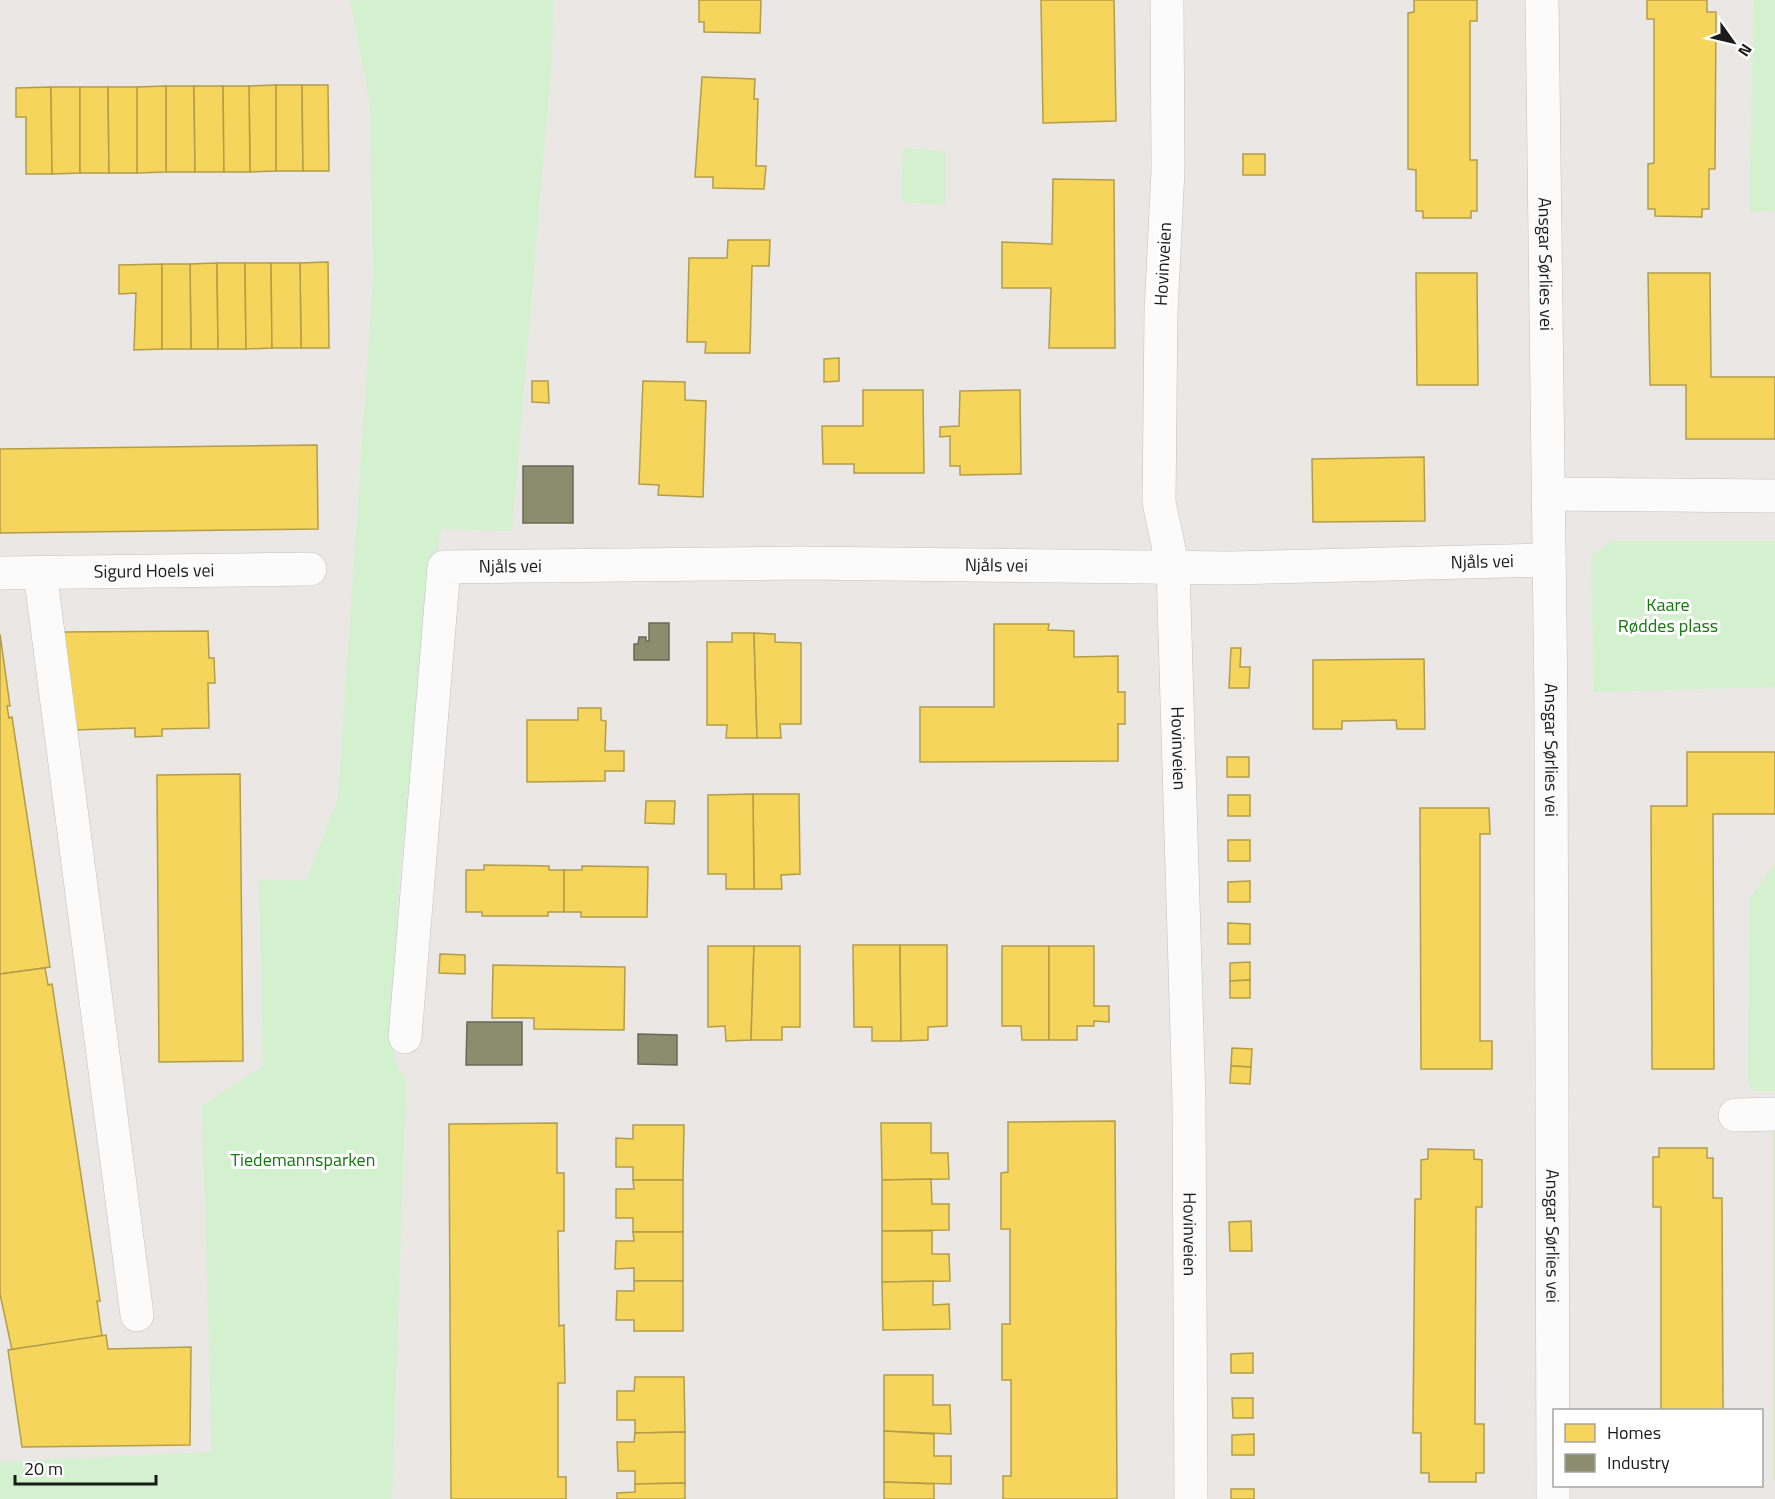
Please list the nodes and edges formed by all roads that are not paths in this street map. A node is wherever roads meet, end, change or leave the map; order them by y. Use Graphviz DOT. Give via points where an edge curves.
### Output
graph roads {
  1 [pos="1167,0"];
  2 [pos="1542,0"];
  3 [pos="1549,494"];
  4 [pos="1775,496"];
  5 [pos="1550,560"];
  6 [pos="1173,568"];
  7 [pos="310,569"];
  8 [pos="0,573"];
  9 [pos="40,573"];
  10 [pos="405,1037"];
  11 [pos="1775,1114"];
  12 [pos="1735,1115"];
  13 [pos="137,1315"];
  14 [pos="1191,1499"];
  15 [pos="1553,1499"];
  1 -- 6 [label="street, Hovinveien" via="1168,170 1161,312 1159,502"];
  2 -- 3 [label="street, Ansgar Sørlies vei"];
  3 -- 4 [label="street"];
  3 -- 5 [label="street, Ansgar Sørlies vei"];
  5 -- 6 [label="street, Njåls vei"];
  5 -- 15 [label="street, Ansgar Sørlies vei"];
  6 -- 10 [label="street, Njåls vei" via="799,563 444,567"];
  6 -- 14 [label="street, Hovinveien" via="1189,1101"];
  7 -- 9 [label="street, Sigurd Hoels vei"];
  8 -- 9 [label="street, Sigurd Hoels vei"];
  9 -- 13 [label="street"];
  11 -- 12 [label="street"];
}
